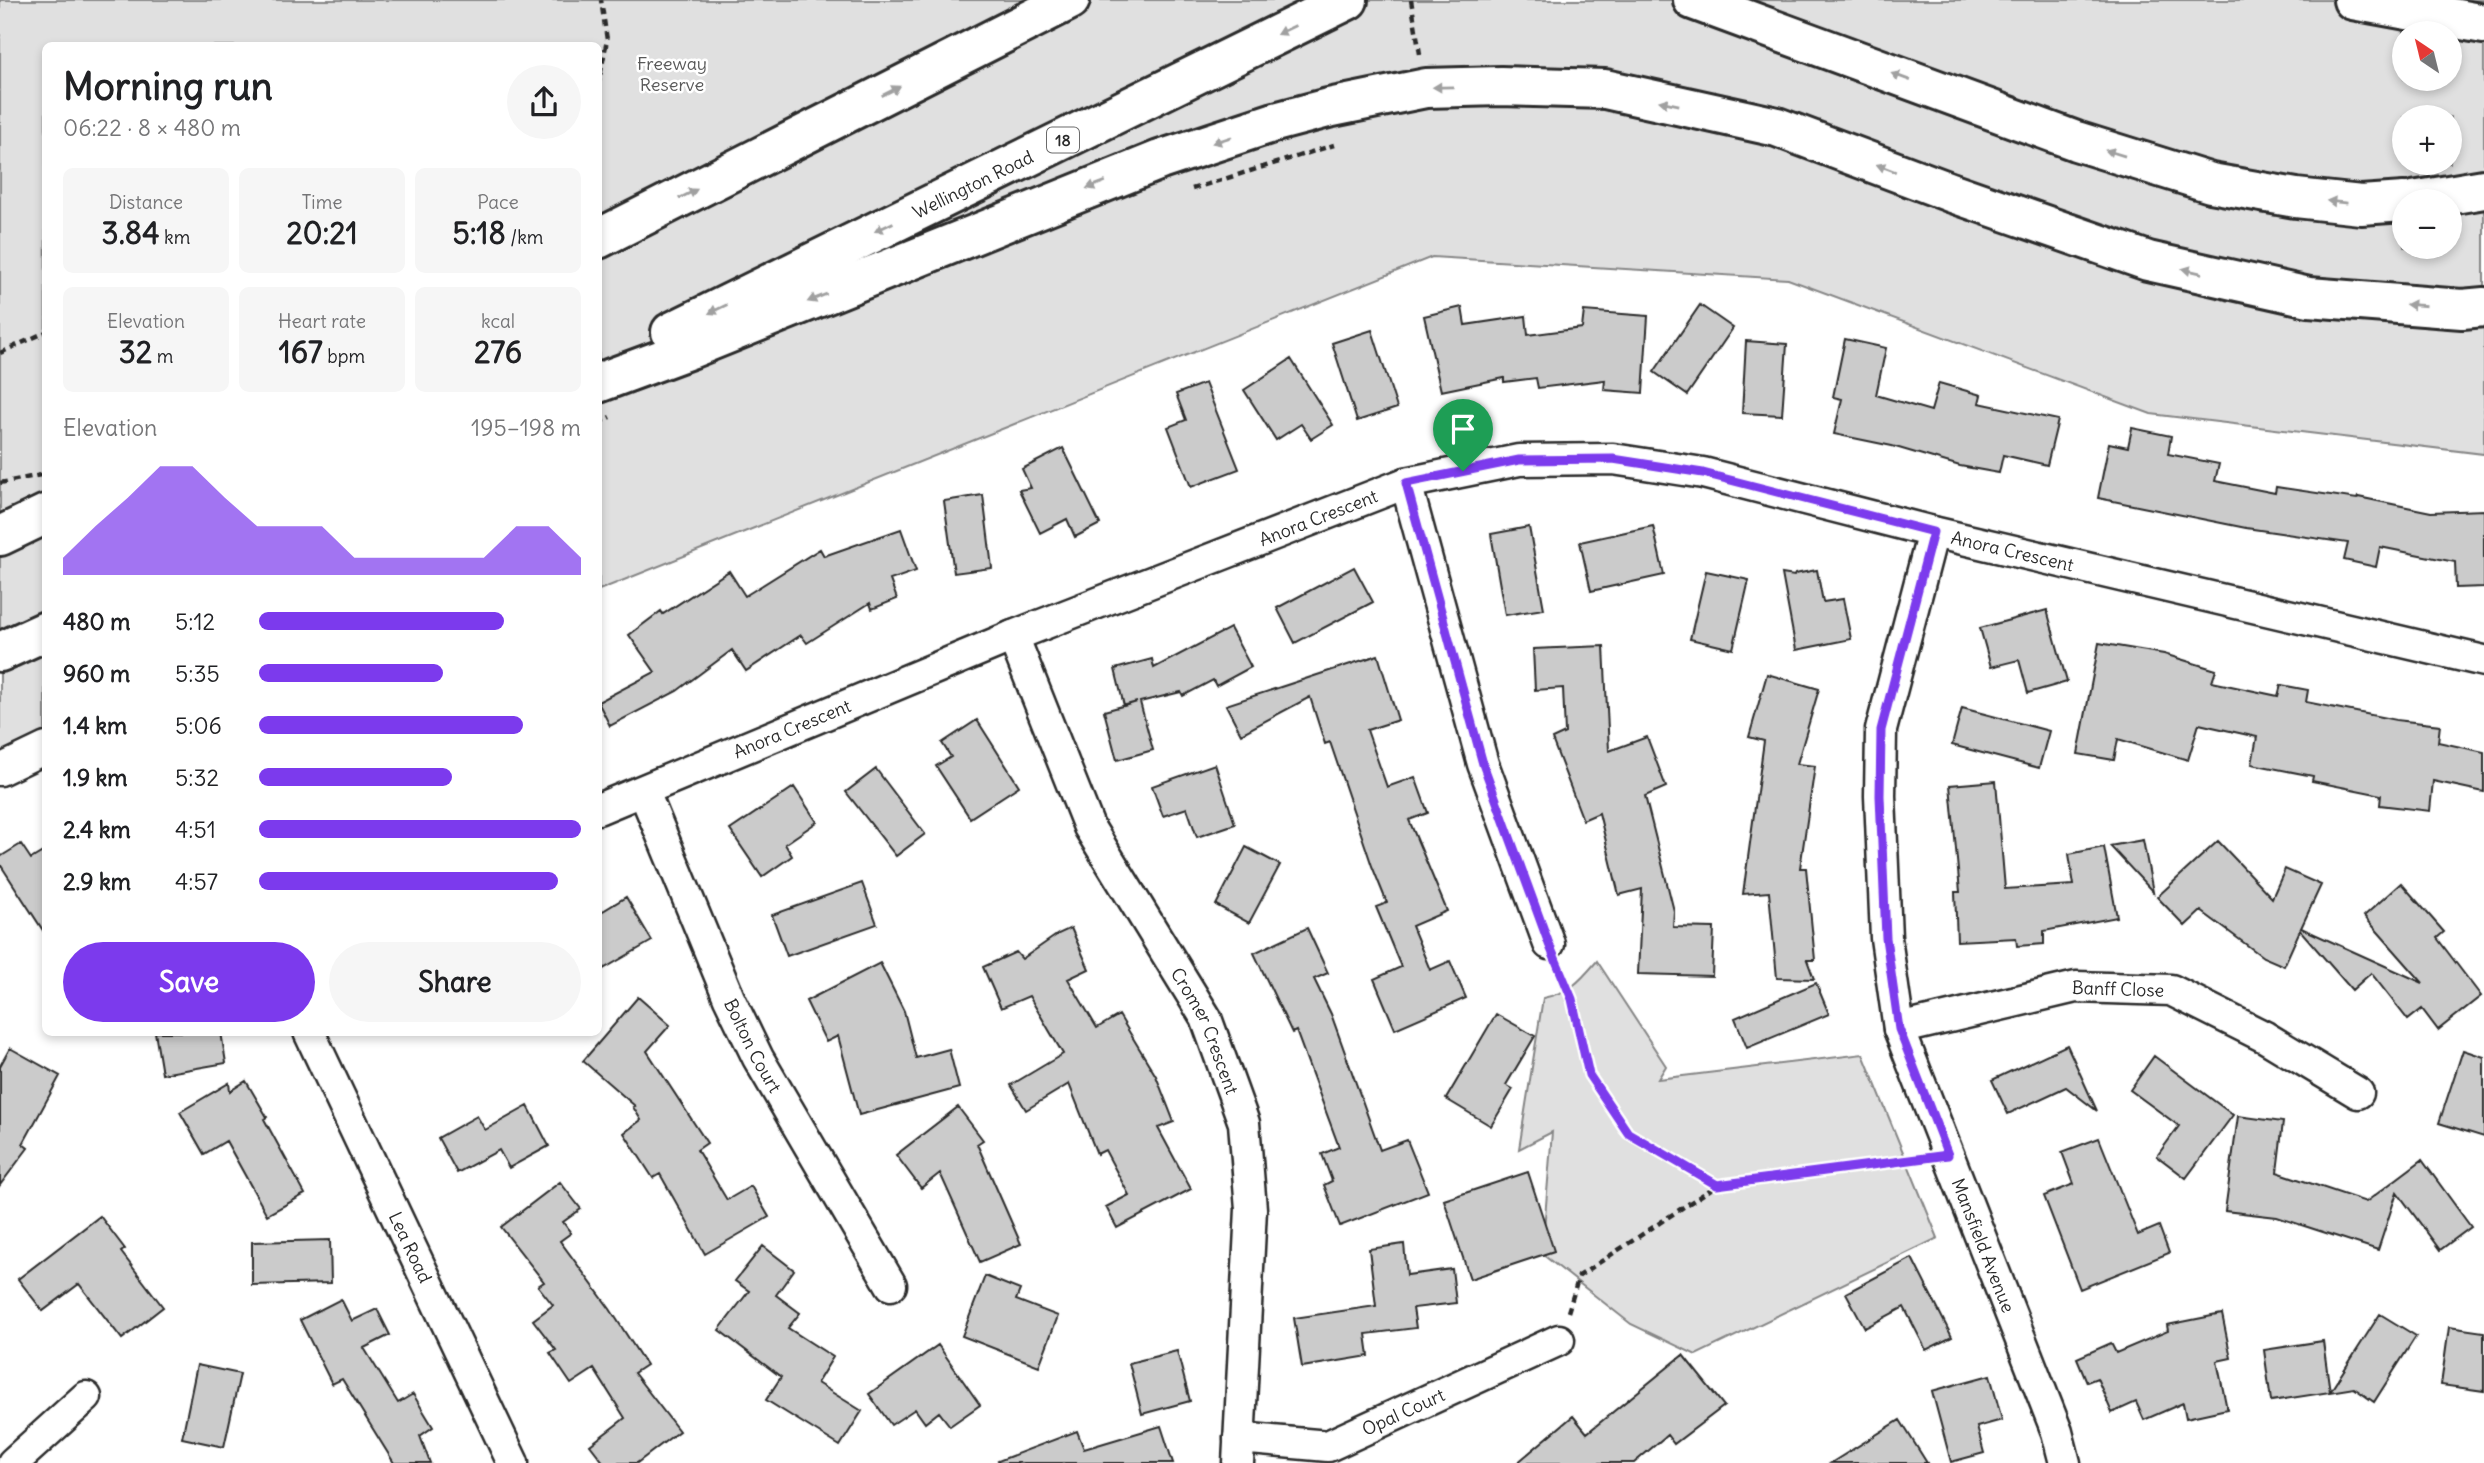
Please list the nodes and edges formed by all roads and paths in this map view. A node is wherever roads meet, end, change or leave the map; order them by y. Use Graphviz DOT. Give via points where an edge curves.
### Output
graph roads {
  1 [pos="601,0"];
  2 [pos="1070,0"];
  3 [pos="1348,0"];
  4 [pos="1693,0"];
  5 [pos="2353,0"];
  6 [pos="2484,24"];
  7 [pos="602,66"];
  8 [pos="2484,189"];
  9 [pos="2462,193"];
  10 [pos="2392,203"];
  11 [pos="602,237"];
  12 [pos="2484,307"];
  13 [pos="42,334"];
  14 [pos="0,353"];
  15 [pos="602,364"];
  16 [pos="602,382"];
  17 [pos="42,475"];
  18 [pos="0,483"];
  19 [pos="1406,483"];
  20 [pos="42,516"];
  21 [pos="1933,532"];
  22 [pos="0,536"];
  23 [pos="42,633"];
  24 [pos="1013,636"];
  25 [pos="0,652"];
  26 [pos="2484,662"];
  27 [pos="42,750"];
  28 [pos="0,770"];
  29 [pos="643,792"];
  30 [pos="602,807"];
  31 [pos="1549,944"];
  32 [pos="1899,1029"];
  33 [pos="311,1036"];
  34 [pos="2358,1093"];
  35 [pos="1948,1155"];
  36 [pos="1717,1185"];
  37 [pos="891,1285"];
  38 [pos="1559,1340"];
  39 [pos="86,1397"];
  40 [pos="1238,1451"];
  41 [pos="13,1463"];
  42 [pos="513,1463"];
  43 [pos="2065,1463"];
  1 -- 7 [label="path" via="607,40"];
  11 -- 2 [label="highway, one-way"];
  3 -- 15 [label="highway, Wellington Road / 18, one-way"];
  10 -- 4 [label="highway, one-way" via="2361,205 2295,198 2211,183 2076,141"];
  5 -- 6 [label="highway"];
  8 -- 9 [label="highway"];
  12 -- 16 [label="highway, one-way" via="2309,297 2148,261 1777,127 1605,89 1426,88 1275,122 1160,160"];
  13 -- 14 [label="path"];
  17 -- 18 [label="path"];
  19 -- 21 [label="street, Anora Crescent" via="1519,460 1613,459 1703,473"];
  19 -- 24 [label="street, Anora Crescent"];
  19 -- 31 [label="street" via="1483,764"];
  20 -- 22 [label="highway"];
  21 -- 26 [label="street, Anora Crescent"];
  21 -- 32 [label="street, Mansfield Avenue" via="1881,730 1886,938"];
  23 -- 25 [label="highway"];
  24 -- 29 [label="street, Anora Crescent"];
  24 -- 40 [label="street, Cromer Crescent" via="1089,827 1206,1018 1244,1123 1251,1209"];
  27 -- 28 [label="street"];
  29 -- 30 [label="street, Anora Crescent"];
  29 -- 37 [label="street, Bolton Court" via="758,1058"];
  31 -- 36 [label="path" via="1572,999 1589,1075 1628,1133"];
  32 -- 34 [label="street, Banff Close" via="2076,987 2171,990 2265,1037"];
  32 -- 35 [label="street, Mansfield Avenue"];
  33 -- 42 [label="street, Lea Road"];
  35 -- 36 [label="path"];
  35 -- 43 [label="street, Mansfield Avenue" via="2057,1432"];
  36 -- 38 [label="path" via="1580,1276"];
  38 -- 40 [label="street, Opal Court" via="1328,1446"];
  39 -- 41 [label="street"];
}
